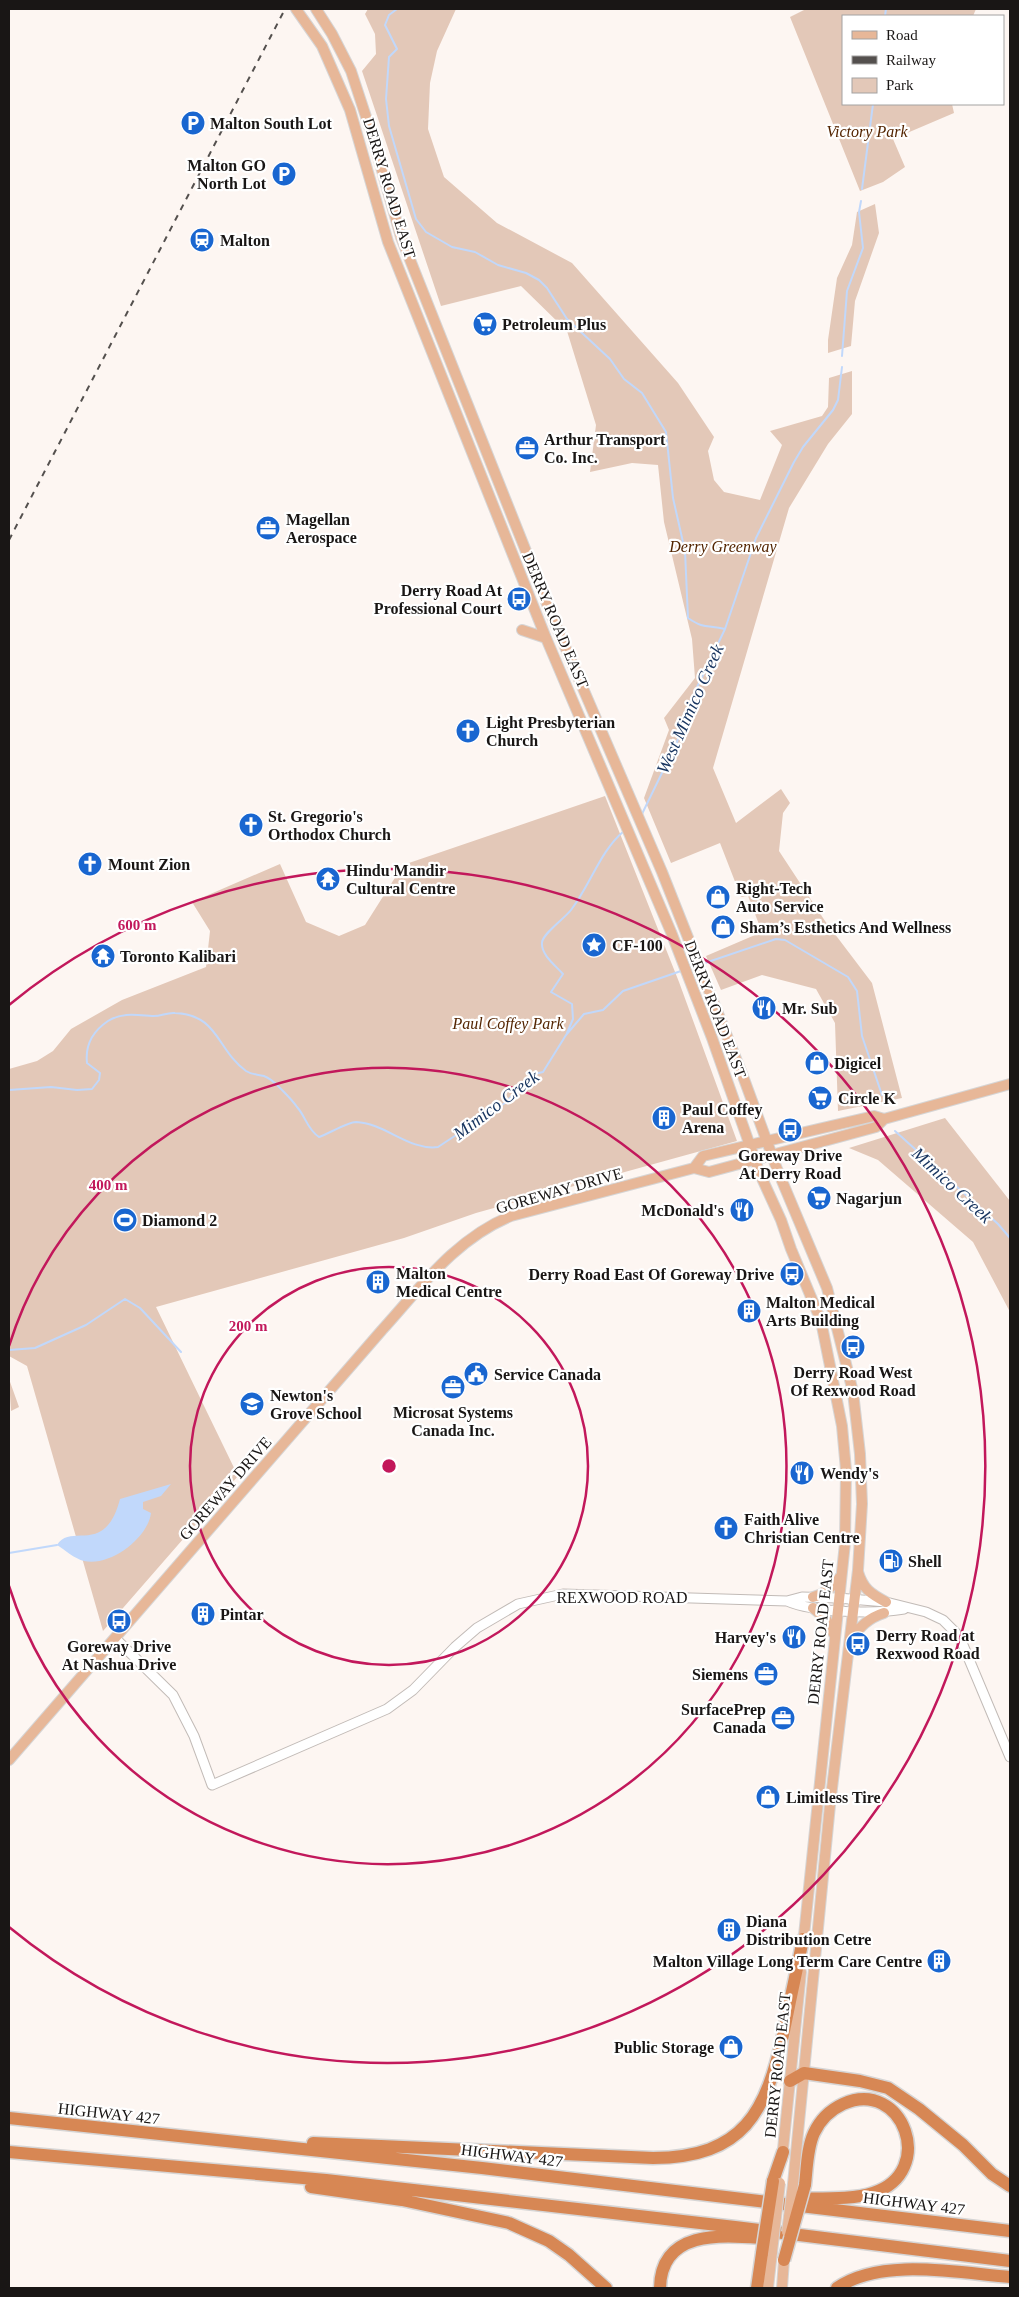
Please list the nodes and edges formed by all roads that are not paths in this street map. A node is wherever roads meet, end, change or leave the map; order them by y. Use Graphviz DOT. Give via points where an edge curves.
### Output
graph roads {
  1 [pos="296,9"];
  2 [pos="316,9"];
  3 [pos="522,630"];
  4 [pos="546,638"];
  5 [pos="649,844"];
  6 [pos="636,849"];
  7 [pos="682,926"];
  8 [pos="671,932"];
  9 [pos="726,1034"];
  10 [pos="712,1038"];
  11 [pos="1010,1084"];
  12 [pos="884,1119"];
  13 [pos="768,1141"];
  14 [pos="750,1144"];
  15 [pos="773,1155"];
  16 [pos="755,1159"];
  17 [pos="694,1168"];
  18 [pos="858,1570"];
  19 [pos="841,1576"];
  20 [pos="838,1598"];
  21 [pos="854,1599"];
  22 [pos="813,1602"];
  23 [pos="885,1608"];
  24 [pos="837,1609"];
  25 [pos="853,1610"];
  26 [pos="835,1636"];
  27 [pos="115,1638"];
  28 [pos="849,1641"];
  29 [pos="1010,1757"];
  30 [pos="9,1760"];
  31 [pos="803,1938"];
  32 [pos="804,2073"];
  33 [pos="790,2081"];
  34 [pos="9,2118"];
  35 [pos="241,2143"];
  36 [pos="9,2152"];
  37 [pos="783,2152"];
  38 [pos="262,2176"];
  39 [pos="799,2184"];
  40 [pos="1010,2186"];
  41 [pos="758,2201"];
  42 [pos="1010,2231"];
  43 [pos="817,2237"];
  44 [pos="767,2252"];
  45 [pos="784,2260"];
  46 [pos="1010,2261"];
  47 [pos="1010,2277"];
  48 [pos="606,2288"];
  49 [pos="660,2288"];
  50 [pos="757,2288"];
  51 [pos="768,2288"];
  52 [pos="782,2288"];
  53 [pos="837,2288"];
  1 -- 4 [label="main road, DERRY ROAD EAST" via="322,46 350,110 388,242"];
  2 -- 5 [label="main road, DERRY ROAD EAST" via="351,71 401,237 551,614"];
  3 -- 4 [label="main road"];
  4 -- 6 [label="main road, DERRY ROAD EAST"];
  5 -- 6 [label="main road" via="639,841"];
  5 -- 7 [label="main road, DERRY ROAD EAST"];
  6 -- 8 [label="main road, DERRY ROAD EAST"];
  7 -- 8 [label="main road"];
  7 -- 9 [label="main road, DERRY ROAD EAST"];
  8 -- 10 [label="main road, DERRY ROAD EAST"];
  9 -- 10 [label="main road"];
  9 -- 13 [label="main road, DERRY ROAD EAST"];
  10 -- 14 [label="main road, DERRY ROAD EAST"];
  11 -- 12 [label="main road, GOREWAY DRIVE"];
  12 -- 13 [label="main road, GOREWAY DRIVE" via="874,1116"];
  12 -- 15 [label="main road, GOREWAY DRIVE" via="876,1127"];
  13 -- 14 [label="main road, GOREWAY DRIVE"];
  13 -- 15 [label="main road, DERRY ROAD EAST"];
  14 -- 16 [label="main road, DERRY ROAD EAST"];
  14 -- 17 [label="main road, GOREWAY DRIVE" via="703,1156"];
  15 -- 16 [label="main road, GOREWAY DRIVE"];
  15 -- 18 [label="main road, DERRY ROAD EAST" via="827,1288 853,1392 862,1504"];
  16 -- 17 [label="main road, GOREWAY DRIVE" via="709,1172"];
  16 -- 19 [label="main road, DERRY ROAD EAST" via="821,1321 835,1386 846,1470"];
  17 -- 27 [label="main road, GOREWAY DRIVE" via="511,1216 468,1239 394,1316"];
  18 -- 21 [label="main road, DERRY ROAD EAST"];
  18 -- 23 [label="main road" via="868,1593"];
  19 -- 20 [label="main road, DERRY ROAD EAST"];
  19 -- 22 [label="main road"];
  20 -- 21 [label="street, REXWOOD ROAD"];
  20 -- 22 [label="street, REXWOOD ROAD"];
  20 -- 24 [label="main road, DERRY ROAD EAST"];
  21 -- 23 [label="street, REXWOOD ROAD"];
  21 -- 25 [label="main road, DERRY ROAD EAST"];
  22 -- 24 [label="street, REXWOOD ROAD"];
  22 -- 26 [label="main road"];
  22 -- 27 [label="street, REXWOOD ROAD" via="802,1597 788,1601 563,1594 518,1604 477,1628 413,1690 387,1709 212,1785 194,1736 173,1695"];
  23 -- 25 [label="street, REXWOOD ROAD"];
  23 -- 28 [label="main road" via="862,1625"];
  23 -- 29 [label="street, REXWOOD ROAD" via="926,1612 944,1620 956,1633"];
  24 -- 25 [label="street, REXWOOD ROAD"];
  24 -- 26 [label="main road, DERRY ROAD EAST"];
  25 -- 28 [label="main road, DERRY ROAD EAST"];
  26 -- 31 [label="main road, DERRY ROAD EAST"];
  27 -- 30 [label="main road, GOREWAY DRIVE"];
  28 -- 32 [label="main road, DERRY ROAD EAST"];
  31 -- 33 [label="main road, DERRY ROAD EAST"];
  31 -- 35 [label="highway" via="778,2057 764,2099 739,2133 703,2153 681,2158 653,2158 326,2143"];
  32 -- 33 [label="highway"];
  32 -- 39 [label="main road, DERRY ROAD EAST"];
  32 -- 40 [label="highway" via="888,2088 919,2109"];
  33 -- 37 [label="main road, DERRY ROAD EAST"];
  34 -- 35 [label="highway, HIGHWAY 427"];
  35 -- 41 [label="highway, HIGHWAY 427"];
  36 -- 38 [label="highway"];
  37 -- 44 [label="highway, bridge"];
  38 -- 43 [label="highway" via="326,2180"];
  38 -- 48 [label="highway" via="285,2184 402,2200 509,2223 556,2246"];
  39 -- 41 [label="highway" via="814,2133 822,2119 835,2107 870,2100 892,2110 902,2120 909,2145 908,2156 899,2176 889,2185 862,2195"];
  39 -- 45 [label="highway, bridge"];
  41 -- 42 [label="highway, HIGHWAY 427"];
  43 -- 46 [label="highway"];
  43 -- 49 [label="highway" via="802,2240 718,2236 695,2240 683,2245 668,2259 663,2267"];
  44 -- 50 [label="highway"];
  44 -- 51 [label="main road"];
  45 -- 52 [label="main road"];
  47 -- 53 [label="highway" via="897,2270 875,2273"];
}
